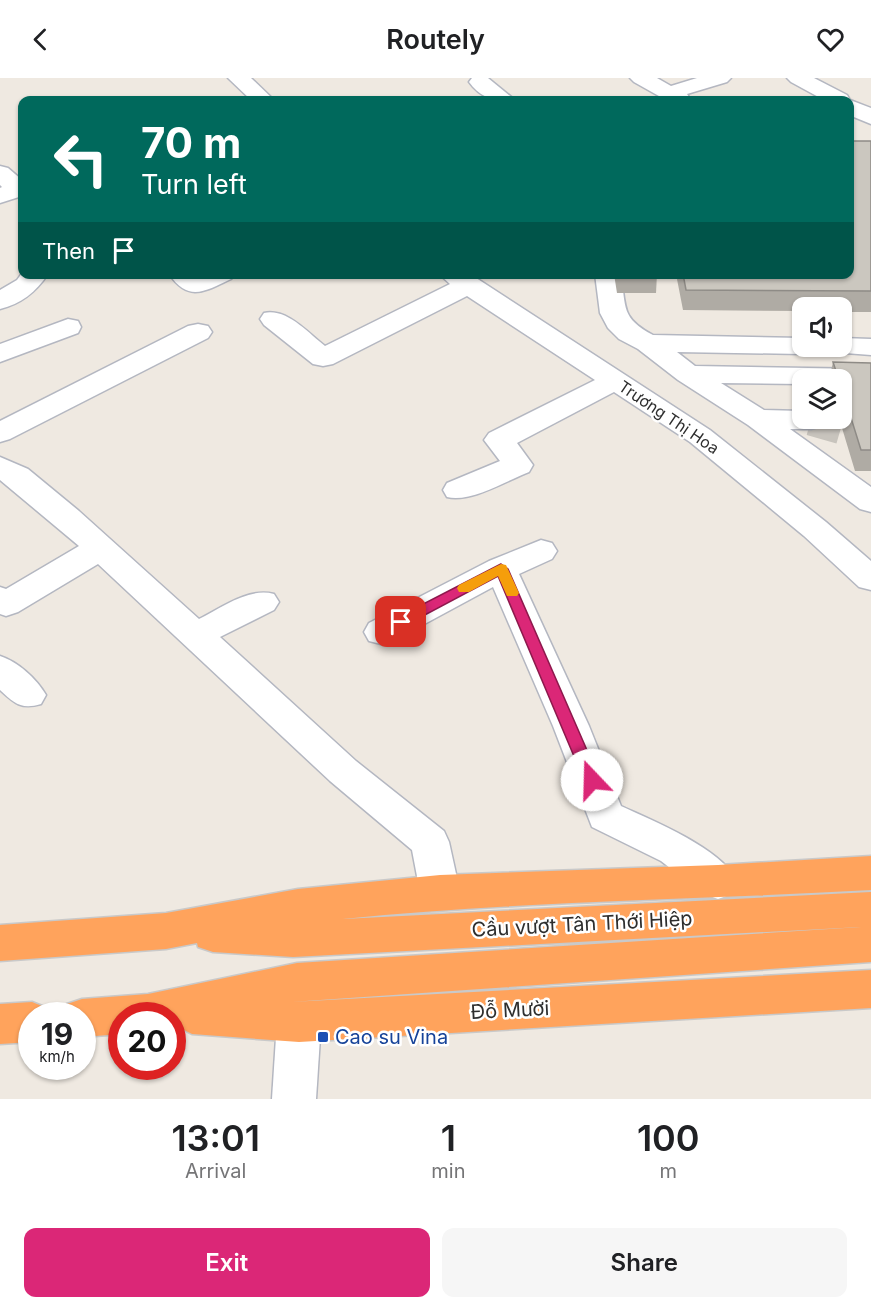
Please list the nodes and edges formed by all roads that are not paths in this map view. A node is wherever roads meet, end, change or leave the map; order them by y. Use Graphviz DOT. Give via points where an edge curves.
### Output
graph roads {
  1 [pos="239,78"];
  2 [pos="641,78"];
  3 [pos="720,78"];
  4 [pos="798,78"];
  5 [pos="487,80"];
  6 [pos="259,96"];
  7 [pos="501,96"];
  8 [pos="673,96"];
  9 [pos="677,96"];
  10 [pos="831,96"];
  11 [pos="854,108"];
  12 [pos="871,117"];
  13 [pos="0,173"];
  14 [pos="18,188"];
  15 [pos="18,189"];
  16 [pos="0,196"];
  17 [pos="31,279"];
  18 [pos="188,279"];
  19 [pos="210,279"];
  20 [pos="609,279"];
  21 [pos="460,280"];
  22 [pos="0,301"];
  23 [pos="273,319"];
  24 [pos="68,327"];
  25 [pos="198,332"];
  26 [pos="648,343"];
  27 [pos="792,346"];
  28 [pos="852,346"];
  29 [pos="871,347"];
  30 [pos="0,354"];
  31 [pos="871,377"];
  32 [pos="616,380"];
  33 [pos="699,381"];
  34 [pos="654,404"];
  35 [pos="758,419"];
  36 [pos="792,420"];
  37 [pos="0,433"];
  38 [pos="0,467"];
  39 [pos="458,490"];
  40 [pos="871,502"];
  41 [pos="100,548"];
  42 [pos="541,551"];
  43 [pos="501,569"];
  44 [pos="871,579"];
  45 [pos="0,599"];
  46 [pos="262,602"];
  47 [pos="381,632"];
  48 [pos="195,635"];
  49 [pos="0,669"];
  50 [pos="28,695"];
  51 [pos="871,873"];
  52 [pos="718,882"];
  53 [pos="440,892"];
  54 [pos="871,909"];
  55 [pos="166,931"];
  56 [pos="0,943"];
  57 [pos="871,944"];
  58 [pos="871,989"];
  59 [pos="298,1002"];
  60 [pos="96,1017"];
  61 [pos="18,1023"];
  62 [pos="0,1024"];
  63 [pos="294,1099"];
  1 -- 6 [label="street"];
  2 -- 8 [label="street"];
  3 -- 9 [label="street"];
  4 -- 10 [label="street"];
  5 -- 7 [label="street"];
  11 -- 12 [label="street"];
  13 -- 14 [label="street"];
  15 -- 16 [label="street"];
  17 -- 22 [label="street"];
  18 -- 19 [label="street" via="196,285"];
  20 -- 26 [label="street" via="617,322"];
  21 -- 23 [label="street" via="323,358"];
  21 -- 32 [label="street, Trương Thị Hoa"];
  24 -- 30 [label="street"];
  25 -- 37 [label="street"];
  26 -- 27 [label="street"];
  26 -- 33 [label="street"];
  28 -- 29 [label="street"];
  31 -- 33 [label="street"];
  32 -- 34 [label="street, Trương Thị Hoa"];
  32 -- 39 [label="street" via="499,440 518,465"];
  33 -- 34 [label="street"];
  33 -- 35 [label="street"];
  34 -- 44 [label="street, Trương Thị Hoa" via="751,476"];
  35 -- 36 [label="street"];
  35 -- 40 [label="street"];
  38 -- 41 [label="street" via="17,476"];
  41 -- 45 [label="street" via="6,604"];
  41 -- 48 [label="street"];
  42 -- 43 [label="street"];
  43 -- 47 [label="street"];
  43 -- 52 [label="street" via="606,816 675,850"];
  46 -- 48 [label="street"];
  48 -- 53 [label="street" via="343,771 430,842"];
  49 -- 50 [label="street"];
  51 -- 52 [label="highway"];
  52 -- 53 [label="highway"];
  53 -- 55 [label="highway" via="298,906"];
  54 -- 55 [label="highway, Cầu vượt Tân Thới Hiệp" via="293,939"];
  55 -- 56 [label="highway"];
  57 -- 59 [label="highway"];
  58 -- 59 [label="highway, Đỗ Mười"];
  59 -- 60 [label="highway, Đỗ Mười"];
  59 -- 63 [label="street"];
  61 -- 62 [label="highway"];
}
